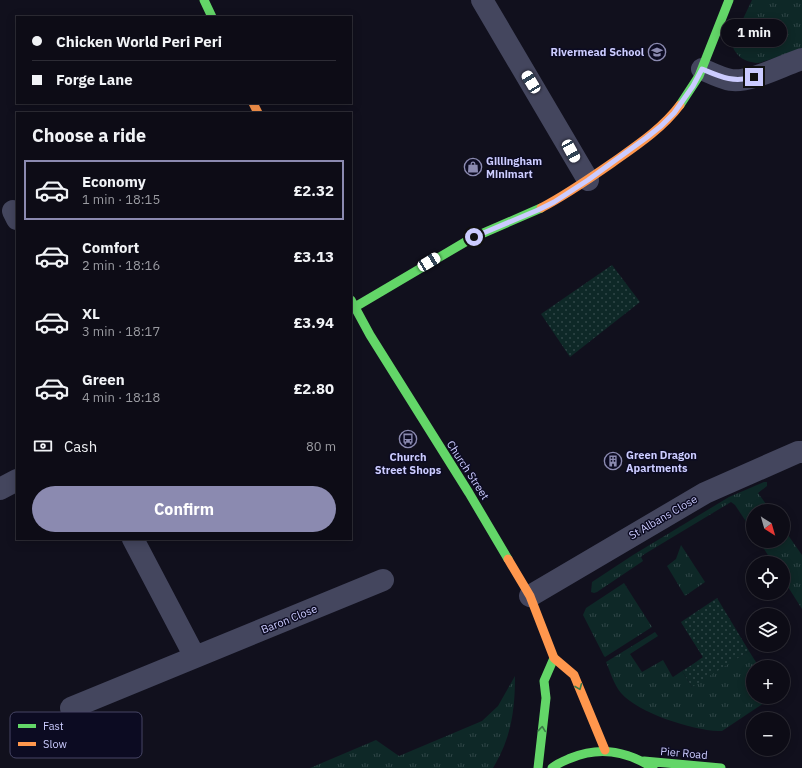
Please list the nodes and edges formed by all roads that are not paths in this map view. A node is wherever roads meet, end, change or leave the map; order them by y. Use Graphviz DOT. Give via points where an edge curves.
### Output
graph roads {
  1 [pos="204,0"];
  2 [pos="482,0"];
  3 [pos="729,0"];
  4 [pos="212,16"];
  5 [pos="802,59"];
  6 [pos="702,69"];
  7 [pos="588,180"];
  8 [pos="353,303"];
  9 [pos="802,452"];
  10 [pos="16,481"];
  11 [pos="0,489"];
  12 [pos="134,540"];
  13 [pos="383,580"];
  14 [pos="530,596"];
  15 [pos="195,657"];
  16 [pos="554,658"];
  17 [pos="71,708"];
  18 [pos="605,750"];
  19 [pos="644,761"];
  20 [pos="538,768"];
  21 [pos="552,768"];
  22 [pos="653,768"];
  23 [pos="721,768"];
  1 -- 4 [label="street"];
  2 -- 7 [label="street"];
  3 -- 6 [label="street"];
  5 -- 6 [label="street" via="742,80 729,79"];
  6 -- 7 [label="street" via="685,100 664,123"];
  7 -- 8 [label="street" via="554,202 474,237"];
  8 -- 14 [label="street, Church Street" via="370,335 497,537"];
  9 -- 14 [label="street, St Albans Close" via="705,493"];
  10 -- 11 [label="street"];
  12 -- 15 [label="street"];
  13 -- 15 [label="street, Baron Close"];
  14 -- 16 [label="street, Church Street"];
  15 -- 17 [label="street, Baron Close"];
  16 -- 18 [label="street, Church Street, one-way" via="574,675"];
  20 -- 16 [label="street, one-way" via="546,698 544,681"];
  18 -- 19 [label="street" via="625,753"];
  18 -- 21 [label="street" via="580,753"];
  19 -- 22 [label="street"];
  19 -- 23 [label="street, Pier Road"];
}
